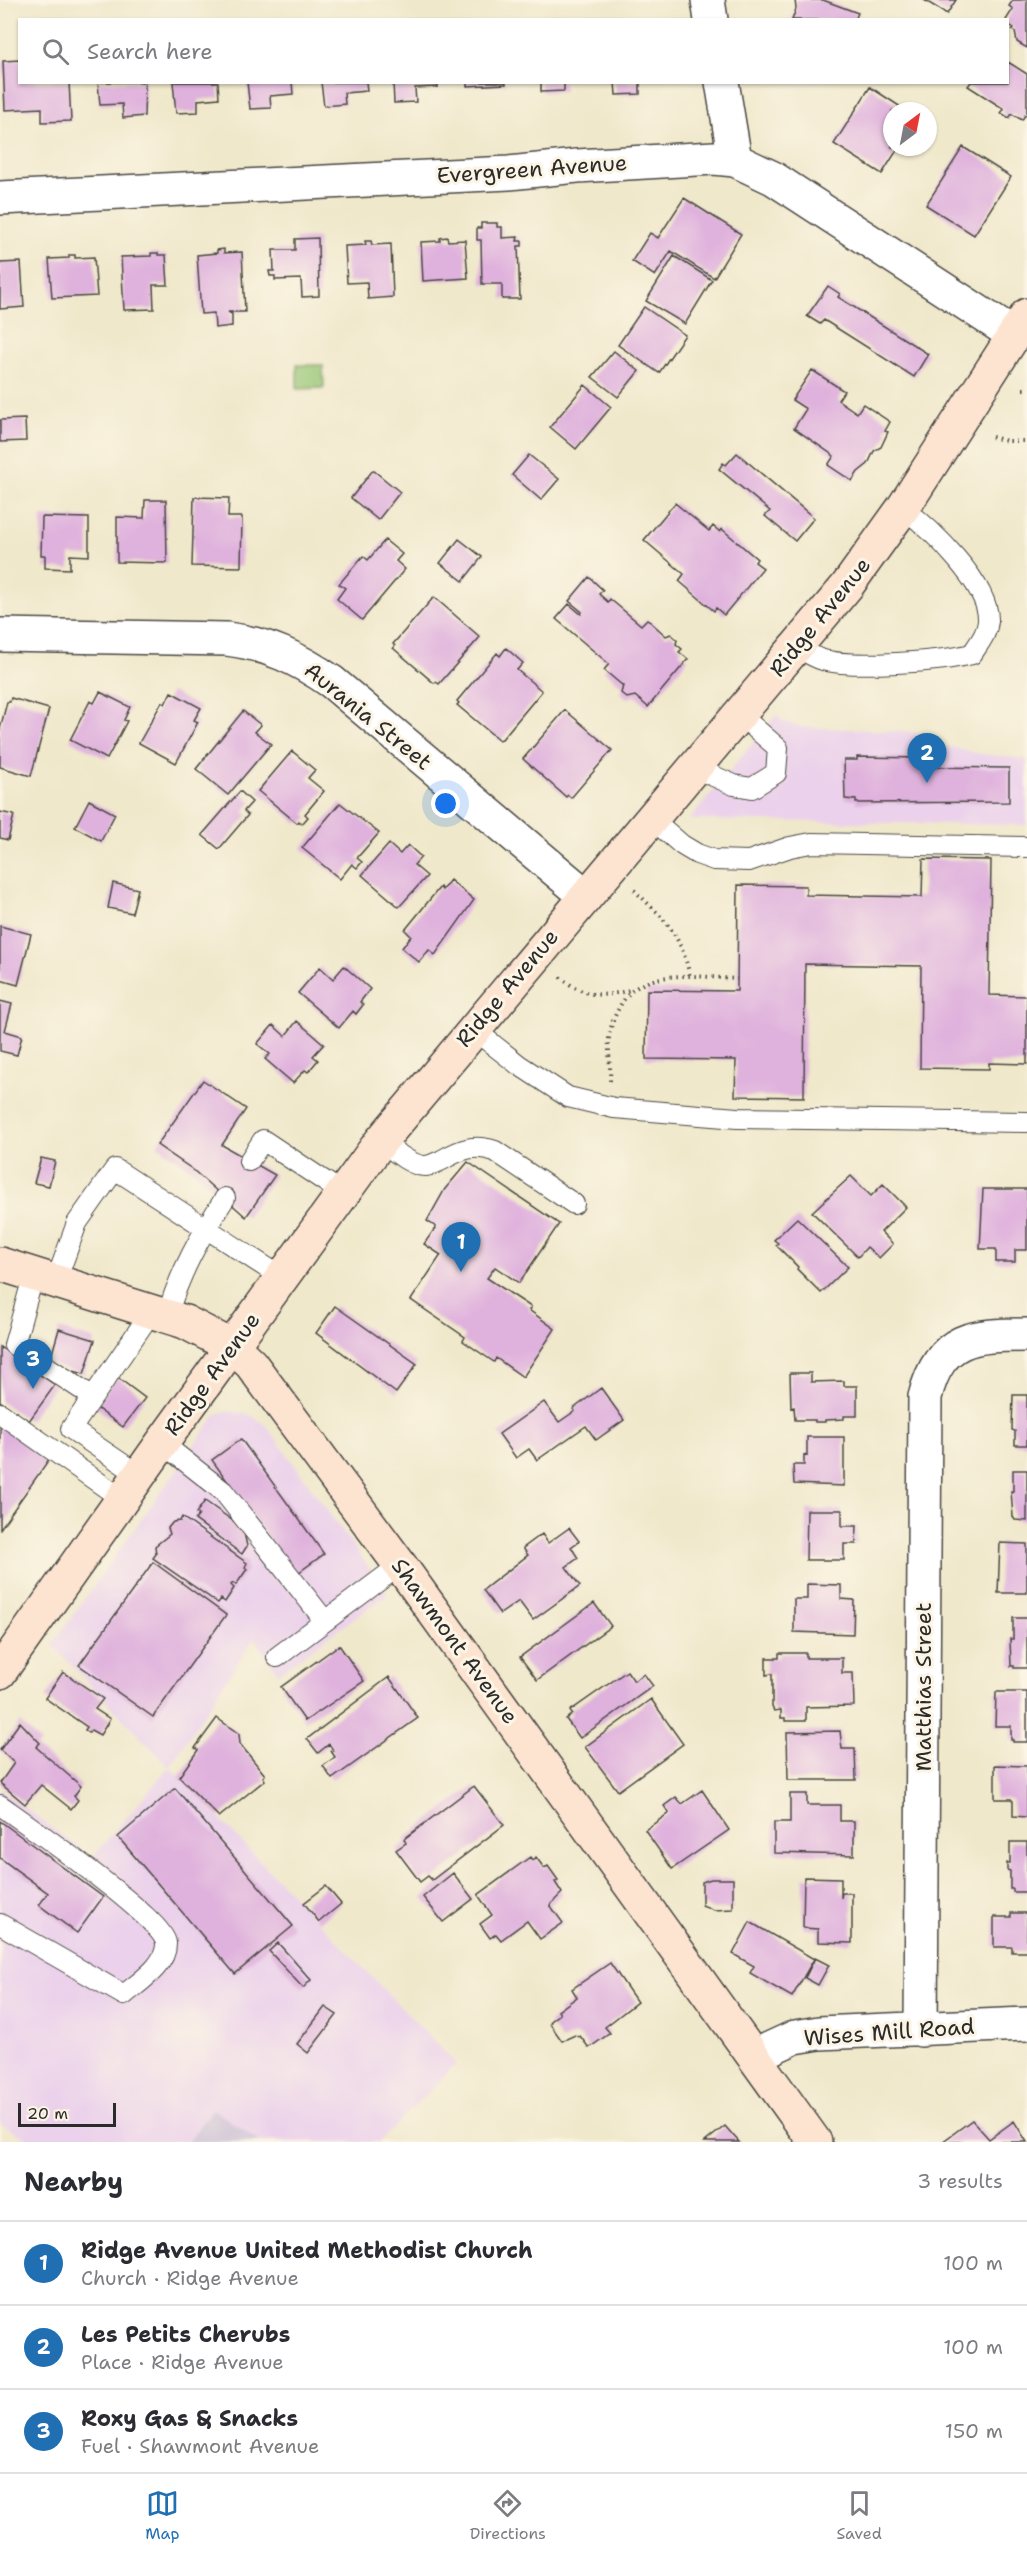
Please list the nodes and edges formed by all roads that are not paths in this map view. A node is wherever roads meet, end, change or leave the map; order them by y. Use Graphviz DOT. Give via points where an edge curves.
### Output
graph roads {
  1 [pos="708,0"];
  2 [pos="711,18"];
  3 [pos="722,84"];
  4 [pos="735,160"];
  5 [pos="0,198"];
  6 [pos="1023,331"];
  7 [pos="903,508"];
  8 [pos="0,635"];
  9 [pos="798,647"];
  10 [pos="740,715"];
  11 [pos="695,768"];
  12 [pos="652,819"];
  13 [pos="1027,847"];
  14 [pos="586,896"];
  15 [pos="473,1029"];
  16 [pos="1027,1122"];
  17 [pos="381,1141"];
  18 [pos="249,1161"];
  19 [pos="341,1192"];
  20 [pos="225,1198"];
  21 [pos="574,1204"];
  22 [pos="206,1228"];
  23 [pos="0,1264"];
  24 [pos="281,1277"];
  25 [pos="45,1278"];
  26 [pos="160,1313"];
  27 [pos="1027,1335"];
  28 [pos="232,1347"];
  29 [pos="93,1397"];
  30 [pos="0,1413"];
  31 [pos="162,1443"];
  32 [pos="131,1487"];
  33 [pos="400,1565"];
  34 [pos="325,1621"];
  35 [pos="277,1657"];
  36 [pos="0,1672"];
  37 [pos="0,1805"];
  38 [pos="0,1924"];
  39 [pos="1027,2024"];
  40 [pos="921,2030"];
  41 [pos="754,2056"];
  42 [pos="815,2142"];
  1 -- 2 [label="street"];
  3 -- 4 [label="street"];
  4 -- 5 [label="street, Evergreen Avenue" via="688,159 509,173"];
  4 -- 6 [label="street, Evergreen Avenue" via="773,178"];
  6 -- 7 [label="main road, Ridge Avenue"];
  7 -- 9 [label="main road, Ridge Avenue" via="848,586"];
  7 -- 9 [label="lane" via="942,541 985,602 986,633 972,654 940,660 843,663 811,655"];
  8 -- 14 [label="street, Aurania Street" via="227,639 291,656 332,682"];
  9 -- 10 [label="main road, Ridge Avenue"];
  10 -- 11 [label="main road, Ridge Avenue"];
  10 -- 11 [label="lane" via="778,748 776,773 752,788 734,785"];
  11 -- 12 [label="main road, Ridge Avenue"];
  12 -- 13 [label="lane" via="697,854 733,862 811,843"];
  12 -- 14 [label="main road, Ridge Avenue"];
  14 -- 15 [label="main road, Ridge Avenue"];
  15 -- 16 [label="lane" via="548,1086 568,1097 614,1108 736,1118"];
  15 -- 17 [label="main road, Ridge Avenue"];
  17 -- 19 [label="main road, Ridge Avenue"];
  17 -- 21 [label="lane" via="413,1163 425,1166 471,1147 489,1149"];
  18 -- 19 [label="lane" via="262,1140"];
  19 -- 24 [label="main road, Ridge Avenue"];
  20 -- 22 [label="lane"];
  22 -- 24 [label="lane"];
  22 -- 25 [label="lane" via="115,1169"];
  22 -- 26 [label="lane"];
  23 -- 25 [label="main road, Shawmont Avenue"];
  24 -- 28 [label="main road, Ridge Avenue"];
  25 -- 26 [label="main road, Shawmont Avenue"];
  25 -- 29 [label="lane" via="14,1345"];
  26 -- 28 [label="main road, Shawmont Avenue"];
  26 -- 29 [label="lane"];
  27 -- 40 [label="street, Matthias Street" via="973,1337 948,1352 929,1379 925,1397"];
  28 -- 31 [label="main road, Ridge Avenue"];
  28 -- 33 [label="main road, Shawmont Avenue" via="268,1384"];
  29 -- 32 [label="lane" via="71,1428"];
  30 -- 32 [label="lane"];
  31 -- 32 [label="main road, Ridge Avenue"];
  31 -- 34 [label="lane" via="223,1491"];
  32 -- 36 [label="main road, Ridge Avenue"];
  33 -- 34 [label="lane"];
  33 -- 41 [label="main road, Shawmont Avenue"];
  34 -- 35 [label="lane"];
  37 -- 38 [label="lane" via="127,1901 162,1932 165,1951 149,1974 124,1995"];
  39 -- 40 [label="street, Wises Mill Road"];
  40 -- 41 [label="street, Wises Mill Road" via="819,2033 795,2037"];
  41 -- 42 [label="main road, Shawmont Avenue"];
}
